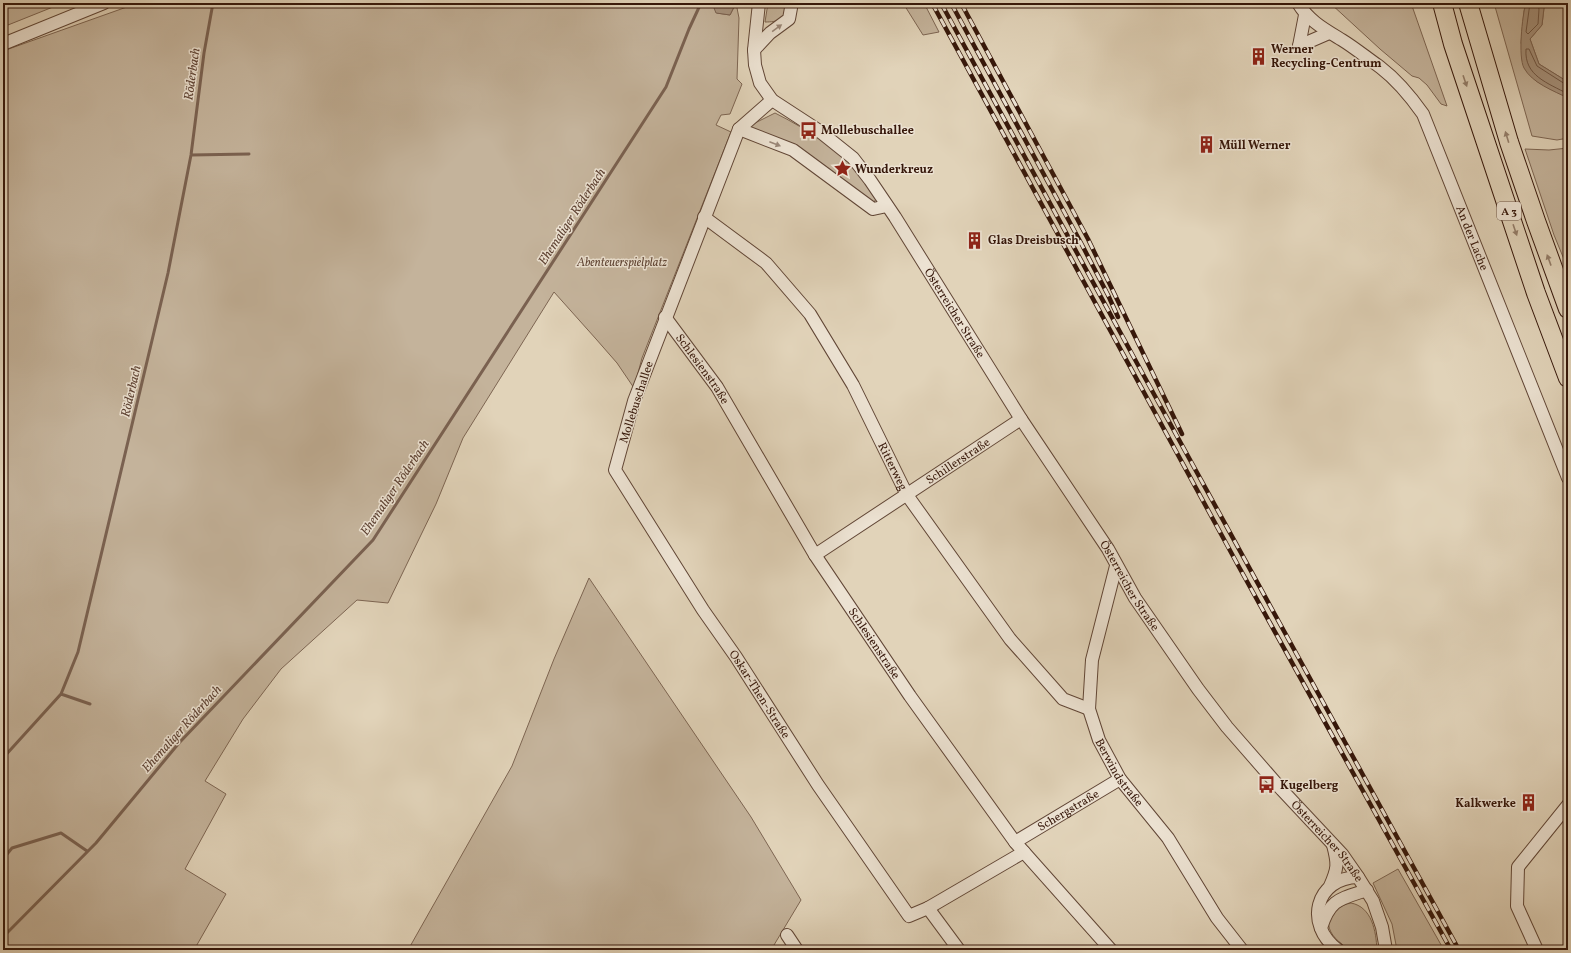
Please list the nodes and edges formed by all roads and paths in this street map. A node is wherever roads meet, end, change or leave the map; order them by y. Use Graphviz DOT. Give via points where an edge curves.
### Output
graph roads {
  1 [pos="104,3"];
  2 [pos="759,3"];
  3 [pos="790,3"];
  4 [pos="1298,3"];
  5 [pos="1436,3"];
  6 [pos="1442,3"];
  7 [pos="1468,3"];
  8 [pos="1305,15"];
  9 [pos="1329,33"];
  10 [pos="3,44"];
  11 [pos="1453,44"];
  12 [pos="754,50"];
  13 [pos="772,100"];
  14 [pos="739,129"];
  15 [pos="887,206"];
  16 [pos="704,217"];
  17 [pos="1568,309"];
  18 [pos="665,317"];
  19 [pos="1568,378"];
  20 [pos="1022,420"];
  21 [pos="615,470"];
  22 [pos="1568,478"];
  23 [pos="907,495"];
  24 [pos="814,555"];
  25 [pos="1116,566"];
  26 [pos="1089,709"];
  27 [pos="1120,779"];
  28 [pos="1568,806"];
  29 [pos="1015,842"];
  30 [pos="1332,843"];
  31 [pos="1024,852"];
  32 [pos="1358,877"];
  33 [pos="1328,890"];
  34 [pos="1367,890"];
  35 [pos="928,908"];
  36 [pos="1321,929"];
  37 [pos="787,935"];
  38 [pos="797,950"];
  39 [pos="958,950"];
  40 [pos="1111,950"];
  41 [pos="1242,950"];
  42 [pos="1338,950"];
  43 [pos="1386,950"];
  44 [pos="1538,950"];
  1 -- 10 [label="street"];
  2 -- 12 [label="street, Österreicher Straße"];
  12 -- 3 [label="street, one-way" via="770,33 789,19"];
  4 -- 8 [label="street, An der Lache"];
  5 -- 11 [label="highway"];
  6 -- 11 [label="highway, A 3"];
  17 -- 7 [label="highway, A 3, one-way" via="1509,142"];
  8 -- 9 [label="street, An der Lache"];
  8 -- 9 [label="street" via="1299,46"];
  9 -- 22 [label="street, An der Lache" via="1381,68 1412,98 1423,114"];
  11 -- 19 [label="highway, A 3, one-way"];
  12 -- 13 [label="street, Österreicher Straße" via="760,83"];
  13 -- 14 [label="street, Mollebuschallee"];
  13 -- 15 [label="street, Österreicher Straße" via="818,130 853,158"];
  14 -- 15 [label="street, one-way" via="793,150 873,209"];
  14 -- 16 [label="street, Mollebuschallee"];
  15 -- 20 [label="street, Österreicher Straße"];
  16 -- 18 [label="street, Mollebuschallee"];
  16 -- 23 [label="street, Ritterweg" via="766,264 810,314 853,385"];
  18 -- 21 [label="street, Mollebuschallee" via="634,401"];
  18 -- 24 [label="street, Schlesienstraße" via="717,387"];
  20 -- 23 [label="street, Schillerstraße"];
  20 -- 25 [label="street, Österreicher Straße" via="1108,549"];
  21 -- 35 [label="street, Oskar-Then-Straße" via="818,785 909,916"];
  23 -- 24 [label="street, Schillerstraße"];
  23 -- 26 [label="street, Ritterweg" via="1010,639 1063,699"];
  24 -- 29 [label="street, Schlesienstraße" via="910,696"];
  25 -- 26 [label="street, Berwindstraße" via="1092,660"];
  25 -- 30 [label="street, Österreicher Straße" via="1198,689 1227,727"];
  26 -- 27 [label="street, Berwindstraße" via="1099,740"];
  27 -- 29 [label="street, Schergstraße"];
  27 -- 41 [label="street, Berwindstraße" via="1168,838 1217,918"];
  28 -- 44 [label="street" via="1518,867 1517,906"];
  29 -- 31 [label="street, Schlesienstraße"];
  30 -- 32 [label="street, Österreicher Straße"];
  30 -- 33 [label="street" via="1337,858 1337,870"];
  31 -- 35 [label="street"];
  31 -- 40 [label="street, Schlesienstraße"];
  32 -- 33 [label="street" via="1338,880"];
  32 -- 34 [label="street, Österreicher Straße"];
  33 -- 36 [label="street" via="1319,902 1317,914"];
  34 -- 36 [label="street" via="1345,897 1332,905"];
  34 -- 43 [label="street, Österreicher Straße" via="1382,927"];
  35 -- 39 [label="street"];
  36 -- 42 [label="street"];
  37 -- 38 [label="street"];
}
